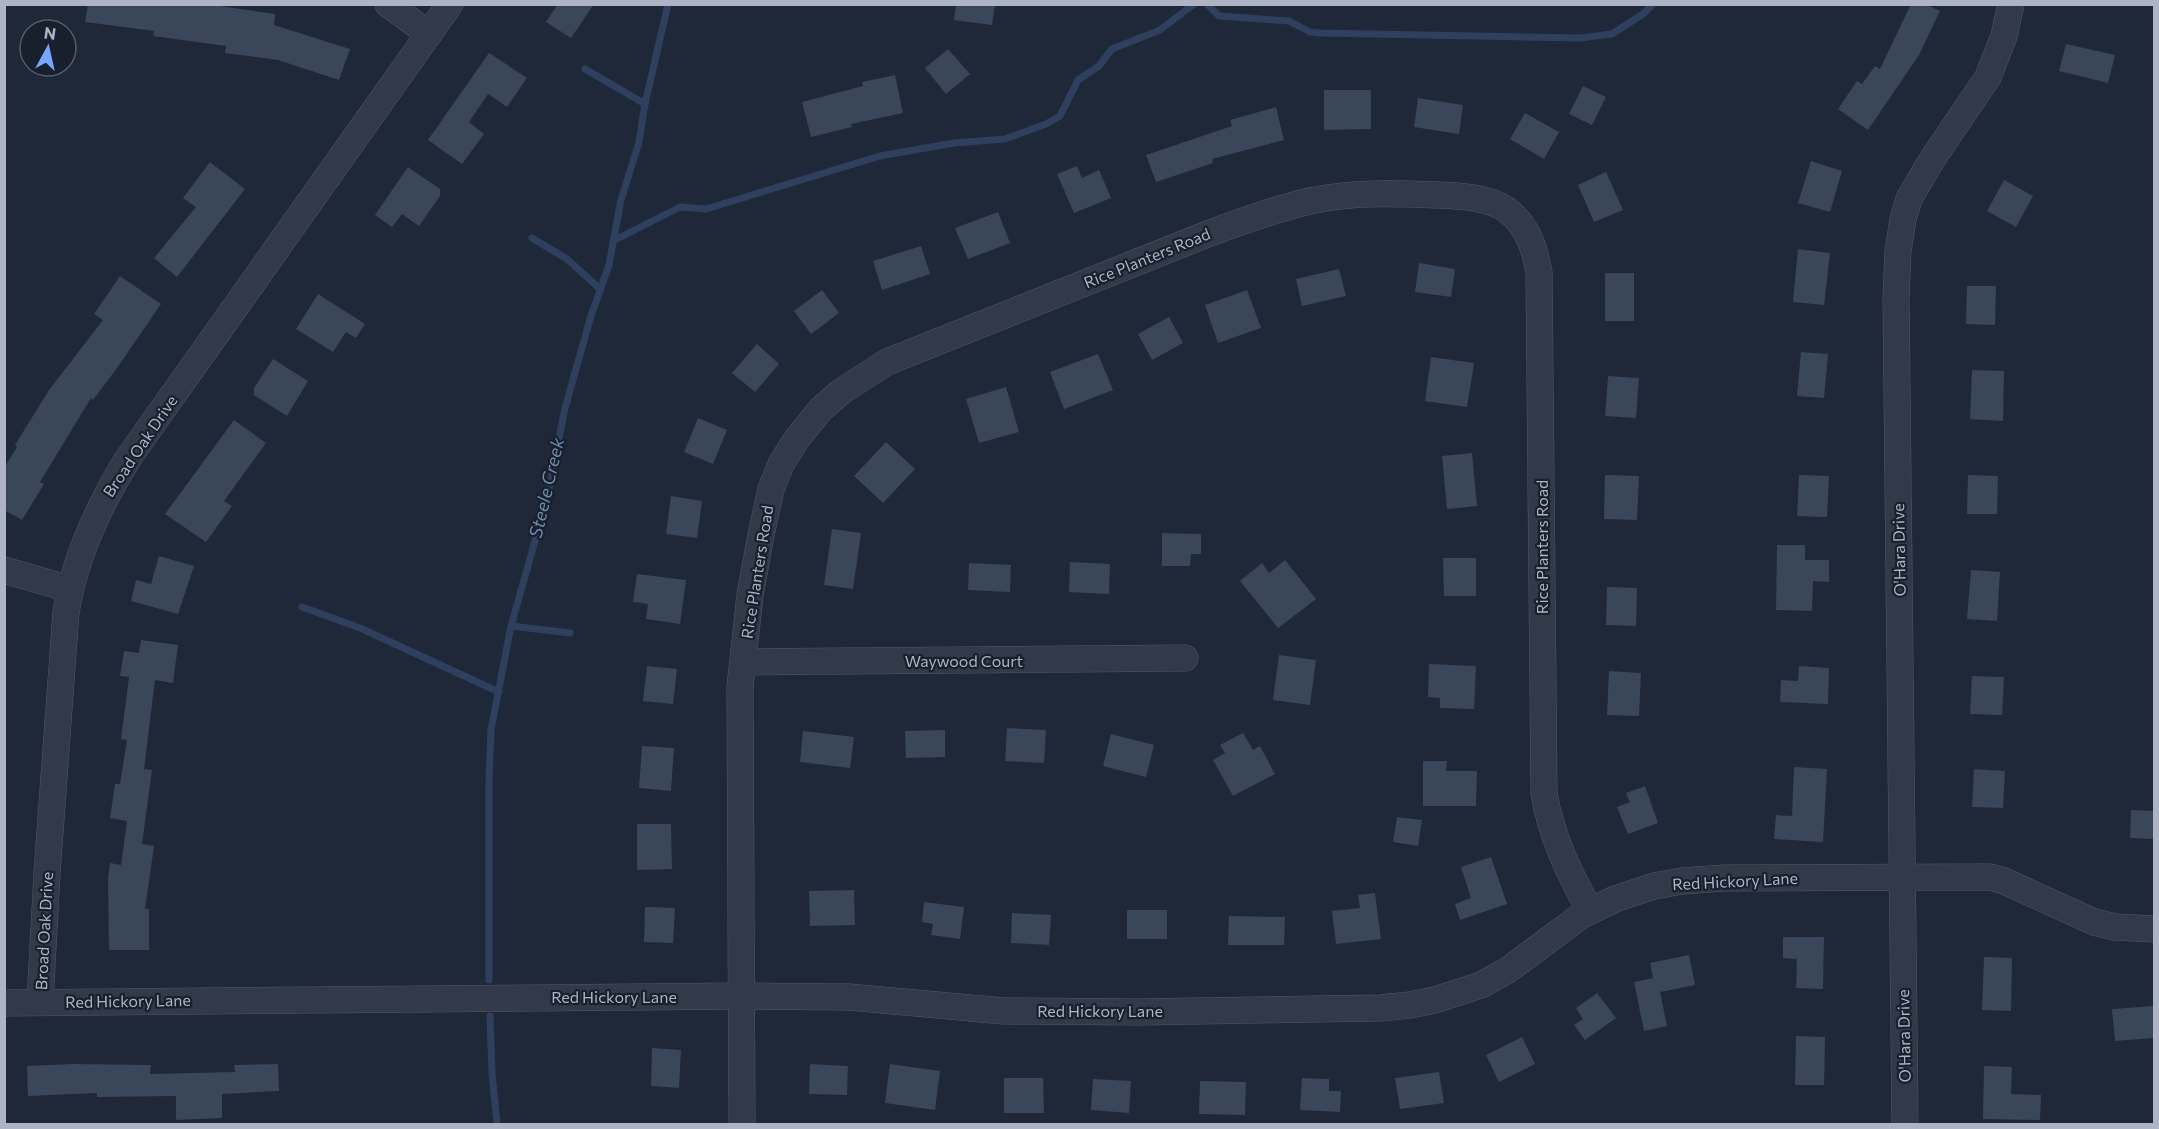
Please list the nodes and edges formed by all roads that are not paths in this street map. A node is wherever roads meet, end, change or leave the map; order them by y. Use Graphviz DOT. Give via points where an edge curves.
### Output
graph roads {
  1 [pos="388,4"];
  2 [pos="450,4"];
  3 [pos="2011,4"];
  4 [pos="429,34"];
  5 [pos="4,570"];
  6 [pos="70,589"];
  7 [pos="1185,658"];
  8 [pos="743,662"];
  9 [pos="1902,877"];
  10 [pos="1590,911"];
  11 [pos="2154,929"];
  12 [pos="740,996"];
  13 [pos="40,1002"];
  14 [pos="4,1003"];
  15 [pos="742,1125"];
  16 [pos="1905,1125"];
  1 -- 4 [label="street"];
  2 -- 4 [label="street, Broad Oak Drive"];
  3 -- 9 [label="street, O'Hara Drive" via="1988,77 1909,199 1898,252"];
  4 -- 6 [label="street, Broad Oak Drive" via="129,457 105,495"];
  5 -- 6 [label="street"];
  6 -- 13 [label="street, Broad Oak Drive" via="48,849"];
  7 -- 8 [label="street, Waywood Court"];
  8 -- 10 [label="street, Rice Planters Road" via="761,535 781,464 821,409 862,377 887,363 1262,213 1356,195 1420,194 1490,201 1522,224 1536,252 1539,273 1544,793 1557,846"];
  8 -- 12 [label="street, Rice Planters Road"];
  9 -- 10 [label="street, Red Hickory Lane" via="1682,881 1615,899"];
  9 -- 11 [label="street, Red Hickory Lane" via="1990,878 2094,922"];
  9 -- 16 [label="street, O'Hara Drive"];
  10 -- 12 [label="street, Red Hickory Lane" via="1481,985 1410,1005 1219,1011 1004,1011 849,997"];
  12 -- 13 [label="street, Red Hickory Lane"];
  12 -- 15 [label="street, Rice Planters Road"];
  13 -- 14 [label="street, Red Hickory Lane"];
}
